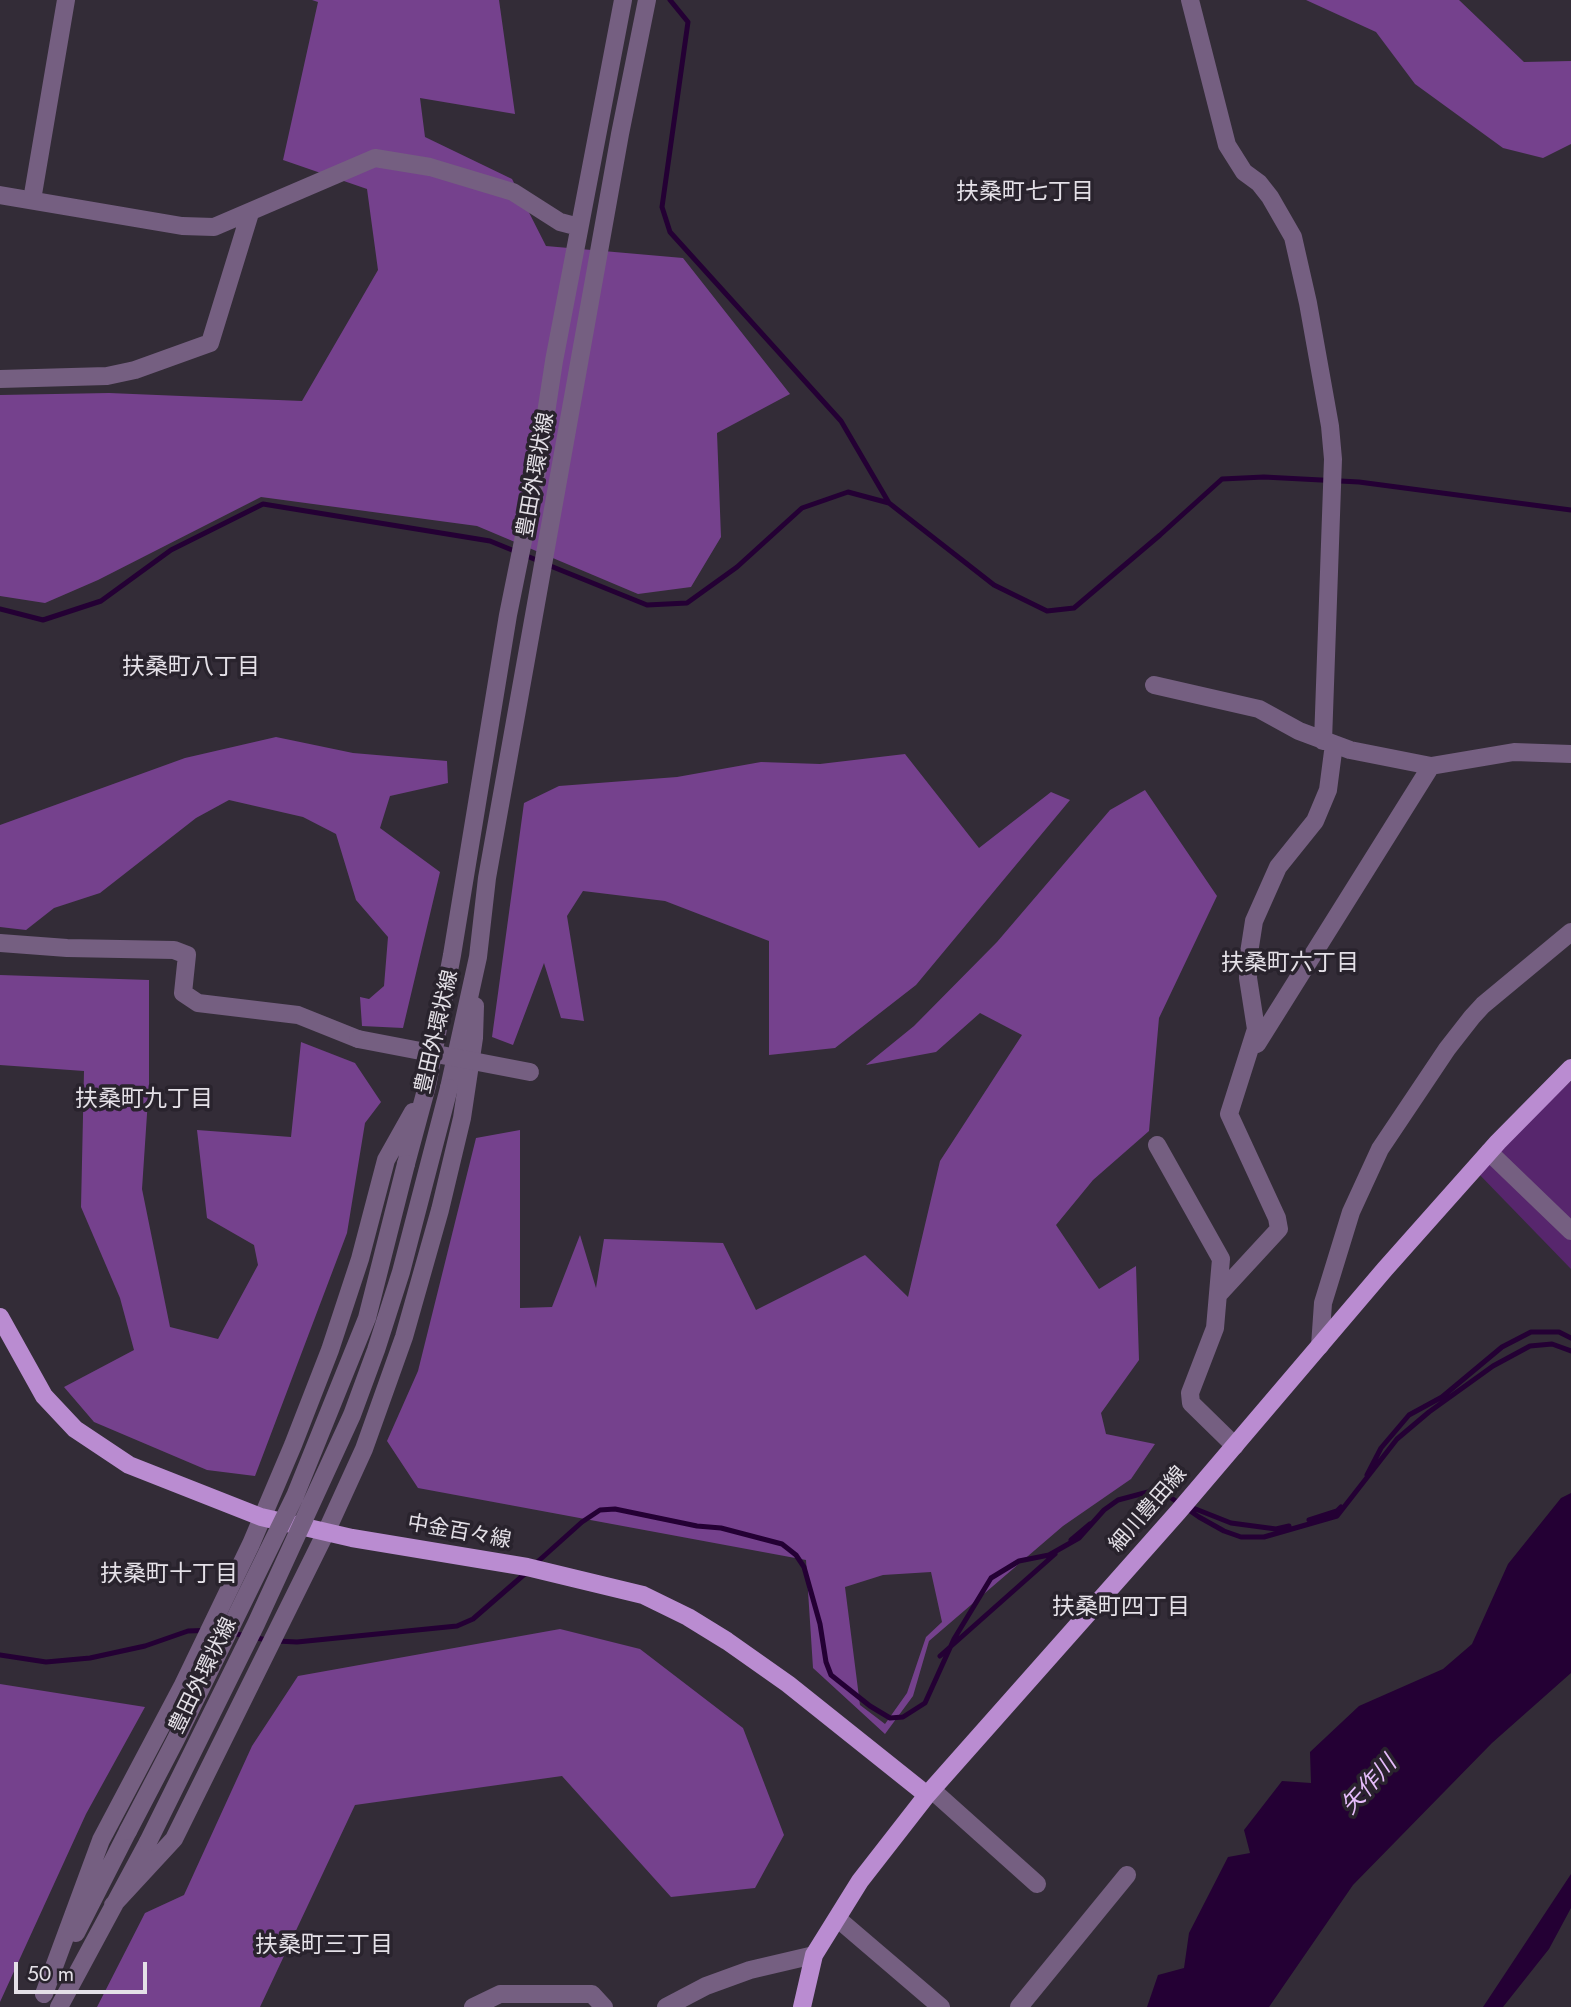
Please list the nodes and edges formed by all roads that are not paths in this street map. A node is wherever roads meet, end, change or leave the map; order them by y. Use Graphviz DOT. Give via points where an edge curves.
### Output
graph roads {
  1 [pos="66,0"];
  2 [pos="623,0"];
  3 [pos="647,0"];
  4 [pos="1190,0"];
  5 [pos="0,195"];
  6 [pos="32,201"];
  7 [pos="250,214"];
  8 [pos="579,227"];
  9 [pos="0,379"];
  10 [pos="1154,685"];
  11 [pos="1328,743"];
  12 [pos="1571,754"];
  13 [pos="1431,766"];
  14 [pos="1571,932"];
  15 [pos="0,943"];
  16 [pos="478,957"];
  17 [pos="1244,1064"];
  18 [pos="1571,1068"];
  19 [pos="530,1072"];
  20 [pos="427,1086"];
  21 [pos="1157,1144"];
  22 [pos="1489,1152"];
  23 [pos="1571,1231"];
  24 [pos="1219,1294"];
  25 [pos="0,1317"];
  26 [pos="1320,1346"];
  27 [pos="1235,1446"];
  28 [pos="261,1517"];
  29 [pos="327,1530"];
  30 [pos="930,1793"];
  31 [pos="1127,1875"];
  32 [pos="1037,1884"];
  33 [pos="114,1905"];
  34 [pos="838,1919"];
  35 [pos="814,1955"];
  36 [pos="40,2000"];
  37 [pos="59,2007"];
  38 [pos="473,2007"];
  39 [pos="604,2007"];
  40 [pos="666,2007"];
  41 [pos="803,2007"];
  42 [pos="942,2007"];
  43 [pos="1019,2007"];
  1 -- 6 [label="street"];
  2 -- 8 [label="street, 豊田外環状線"];
  3 -- 16 [label="street, 豊田外環状線" via="487,878"];
  4 -- 11 [label="street" via="1227,145 1244,172 1270,197 1293,237 1308,303 1333,466"];
  5 -- 6 [label="street"];
  6 -- 7 [label="street" via="183,226 214,227"];
  7 -- 8 [label="street" via="375,158 430,167 513,192 560,222"];
  7 -- 9 [label="street" via="210,343 107,376"];
  8 -- 20 [label="street, 豊田外環状線"];
  10 -- 11 [label="street" via="1259,709"];
  11 -- 13 [label="street"];
  11 -- 17 [label="street" via="1328,790 1315,821 1278,867 1254,921 1248,978 1256,1029"];
  12 -- 13 [label="street" via="1514,752"];
  13 -- 17 [label="street"];
  14 -- 26 [label="street" via="1472,1017 1380,1149 1351,1212 1323,1303"];
  15 -- 19 [label="street, bridge" via="174,950 187,955 183,993 198,1003 298,1016 358,1039"];
  16 -- 29 [label="street" via="462,1118 440,1210 404,1337 364,1449"];
  16 -- 33 [label="street, 豊田外環状線, bridge" via="401,1272 352,1415 261,1612"];
  17 -- 24 [label="street" via="1229,1114 1279,1229"];
  18 -- 22 [label="main road, 細川豊田線"];
  20 -- 28 [label="street" via="387,1160 330,1350"];
  20 -- 36 [label="street, 豊田外環状線, bridge" via="367,1318 300,1484 175,1741"];
  21 -- 24 [label="street" via="1221,1259"];
  22 -- 23 [label="street"];
  22 -- 26 [label="main road, 細川豊田線"];
  24 -- 27 [label="street" via="1215,1328 1194,1378 1191,1403"];
  25 -- 28 [label="main road, 中金百々線" via="44,1396 75,1429 129,1465"];
  26 -- 27 [label="main road, 細川豊田線"];
  27 -- 30 [label="main road, 細川豊田線"];
  28 -- 29 [label="main road, 中金百々線"];
  28 -- 36 [label="street" via="184,1685 101,1840"];
  29 -- 30 [label="main road, 中金百々線" via="527,1567 643,1595 727,1641"];
  29 -- 33 [label="street" via="174,1839"];
  30 -- 32 [label="street"];
  30 -- 34 [label="main road, 細川豊田線" via="860,1881"];
  31 -- 43 [label="street"];
  33 -- 37 [label="street, 豊田外環状線"];
  34 -- 35 [label="main road, 細川豊田線"];
  34 -- 42 [label="street"];
  35 -- 40 [label="street" via="750,1970"];
  35 -- 41 [label="main road, 細川豊田線"];
  38 -- 39 [label="street" via="500,1994 592,1994"];
}
